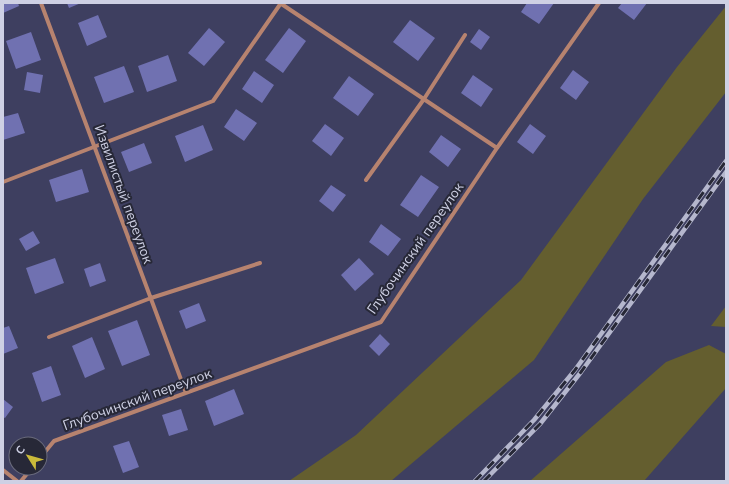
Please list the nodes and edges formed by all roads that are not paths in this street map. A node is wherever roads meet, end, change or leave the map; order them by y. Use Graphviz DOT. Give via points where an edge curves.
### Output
graph roads {
  1 [pos="41,3"];
  2 [pos="281,3"];
  3 [pos="599,3"];
  4 [pos="465,35"];
  5 [pos="424,98"];
  6 [pos="95,147"];
  7 [pos="497,148"];
  8 [pos="366,180"];
  9 [pos="3,182"];
  10 [pos="260,263"];
  11 [pos="151,298"];
  12 [pos="49,337"];
  13 [pos="186,393"];
  14 [pos="48,449"];
  15 [pos="3,470"];
  16 [pos="17,481"];
  1 -- 6 [label="street, Извилистый переулок"];
  2 -- 5 [label="street"];
  2 -- 6 [label="street" via="213,101"];
  3 -- 7 [label="street, Глубочинский переулок"];
  4 -- 5 [label="street"];
  5 -- 7 [label="street"];
  5 -- 8 [label="street"];
  6 -- 9 [label="street"];
  6 -- 11 [label="street, Извилистый переулок"];
  7 -- 13 [label="street, Глубочинский переулок" via="381,322"];
  10 -- 11 [label="street"];
  11 -- 12 [label="street"];
  11 -- 13 [label="street, Извилистый переулок"];
  13 -- 14 [label="street, Глубочинский переулок" via="54,442"];
  15 -- 16 [label="street"];
}
